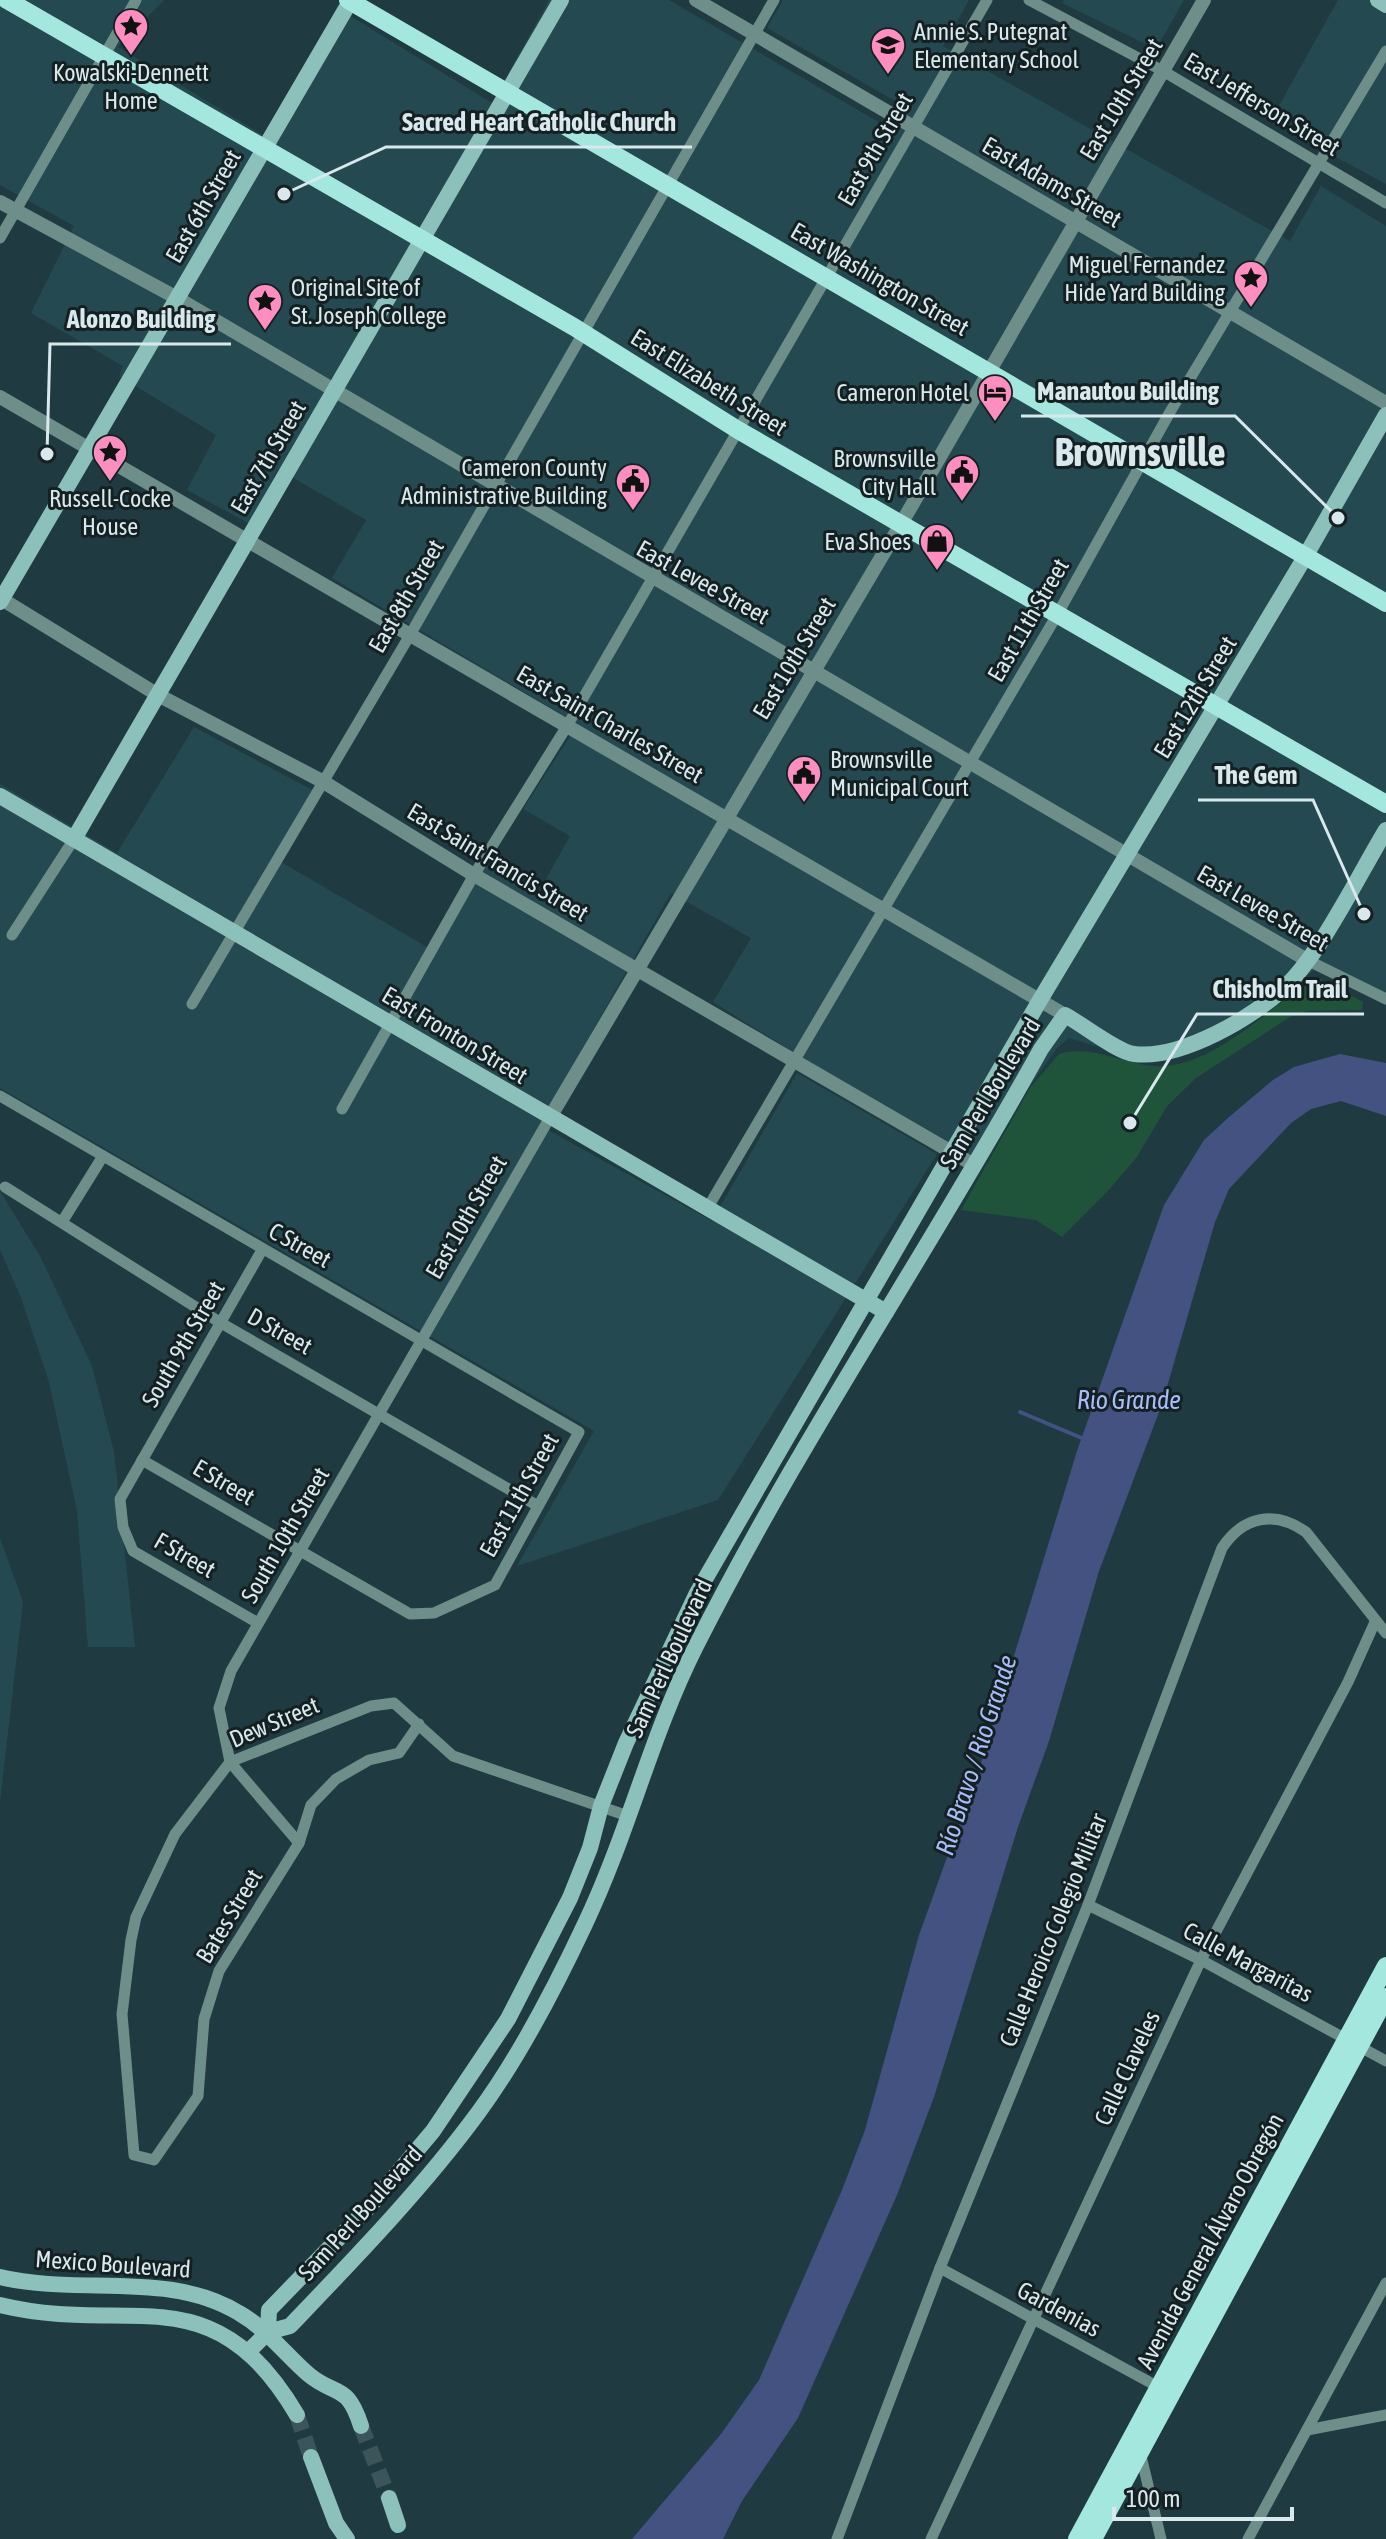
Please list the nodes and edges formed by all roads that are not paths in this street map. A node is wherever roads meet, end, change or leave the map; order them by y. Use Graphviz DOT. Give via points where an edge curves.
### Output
graph roads {
  1 [pos="7,0"];
  2 [pos="136,0"];
  3 [pos="350,0"];
  4 [pos="561,0"];
  5 [pos="696,0"];
  6 [pos="774,0"];
  7 [pos="987,0"];
  8 [pos="1029,0"];
  9 [pos="1204,0"];
  10 [pos="1378,0"];
  11 [pos="1386,5"];
  12 [pos="755,34"];
  13 [pos="1386,51"];
  14 [pos="102,56"];
  15 [pos="1163,71"];
  16 [pos="508,92"];
  17 [pos="911,127"];
  18 [pos="264,149"];
  19 [pos="1320,164"];
  20 [pos="669,187"];
  21 [pos="0,202"];
  22 [pos="1386,203"];
  23 [pos="16,211"];
  24 [pos="1075,219"];
  25 [pos="0,238"];
  26 [pos="422,239"];
  27 [pos="827,275"];
  28 [pos="177,298"];
  29 [pos="1232,314"];
  30 [pos="584,333"];
  31 [pos="988,370"];
  32 [pos="333,392"];
  33 [pos="0,397"];
  34 [pos="1386,403"];
  35 [pos="1386,415"];
  36 [pos="738,430"];
  37 [pos="88,451"];
  38 [pos="1143,462"];
  39 [pos="495,486"];
  40 [pos="901,524"];
  41 [pos="247,541"];
  42 [pos="1305,557"];
  43 [pos="650,578"];
  44 [pos="1,600"];
  45 [pos="1386,603"];
  46 [pos="1057,615"];
  47 [pos="410,635"];
  48 [pos="813,668"];
  49 [pos="158,695"];
  50 [pos="1217,707"];
  51 [pos="567,726"];
  52 [pos="969,763"];
  53 [pos="322,781"];
  54 [pos="0,796"];
  55 [pos="1386,804"];
  56 [pos="725,819"];
  57 [pos="1386,830"];
  58 [pos="74,839"];
  59 [pos="1129,856"];
  60 [pos="474,875"];
  61 [pos="883,910"];
  62 [pos="232,933"];
  63 [pos="12,935"];
  64 [pos="1307,960"];
  65 [pos="640,970"];
  66 [pos="1386,999"];
  67 [pos="1040,1000"];
  68 [pos="192,1004"];
  69 [pos="1065,1015"];
  70 [pos="391,1024"];
  71 [pos="795,1059"];
  72 [pos="0,1096"];
  73 [pos="342,1109"];
  74 [pos="549,1119"];
  75 [pos="953,1151"];
  76 [pos="103,1156"];
  77 [pos="974,1165"];
  78 [pos="5,1187"];
  79 [pos="707,1209"];
  80 [pos="62,1222"];
  81 [pos="262,1250"];
  82 [pos="866,1300"];
  83 [pos="886,1312"];
  84 [pos="221,1323"];
  85 [pos="421,1338"];
  86 [pos="380,1413"];
  87 [pos="579,1432"];
  88 [pos="142,1460"];
  89 [pos="538,1506"];
  90 [pos="301,1551"];
  91 [pos="410,1614"];
  92 [pos="1375,1622"];
  93 [pos="258,1623"];
  94 [pos="1386,1633"];
  95 [pos="419,1724"];
  96 [pos="230,1762"];
  97 [pos="601,1806"];
  98 [pos="628,1816"];
  99 [pos="299,1843"];
  100 [pos="1088,1905"];
  101 [pos="1201,1960"];
  102 [pos="1386,1966"];
  103 [pos="1386,1997"];
  104 [pos="508,2019"];
  105 [pos="527,2033"];
  106 [pos="1352,2042"];
  107 [pos="1386,2061"];
  108 [pos="134,2155"];
  109 [pos="940,2268"];
  110 [pos="0,2277"];
  111 [pos="1386,2283"];
  112 [pos="0,2305"];
  113 [pos="1034,2322"];
  114 [pos="268,2332"];
  115 [pos="249,2351"];
  116 [pos="1165,2390"];
  117 [pos="297,2415"];
  118 [pos="1386,2415"];
  119 [pos="361,2426"];
  120 [pos="1307,2430"];
  121 [pos="1140,2452"];
  122 [pos="311,2457"];
  123 [pos="389,2498"];
  124 [pos="398,2525"];
  125 [pos="347,2539"];
  126 [pos="837,2539"];
  127 [pos="931,2539"];
  128 [pos="1077,2539"];
  129 [pos="1093,2539"];
  130 [pos="1161,2539"];
  131 [pos="1248,2539"];
  1 -- 14 [label="main road, East Elizabeth Street"];
  2 -- 14 [label="street"];
  3 -- 16 [label="main road, East Washington Street"];
  3 -- 18 [label="main road, East 6th Street"];
  4 -- 16 [label="main road, East 7th Street"];
  5 -- 12 [label="street, East Adams Street"];
  6 -- 12 [label="street, East 8th Street"];
  7 -- 17 [label="street, East 9th Street"];
  8 -- 15 [label="street, East Jefferson Street"];
  9 -- 15 [label="street, East 10th Street"];
  10 -- 11 [label="main road"];
  12 -- 17 [label="street, East Adams Street"];
  12 -- 20 [label="street, East 8th Street"];
  13 -- 19 [label="street, East 11th Street"];
  14 -- 18 [label="main road, East Elizabeth Street"];
  14 -- 23 [label="street"];
  15 -- 19 [label="street, East Jefferson Street"];
  15 -- 24 [label="street, East 10th Street"];
  16 -- 20 [label="main road, East Washington Street"];
  16 -- 26 [label="main road, East 7th Street"];
  17 -- 24 [label="street, East Adams Street"];
  17 -- 27 [label="street, East 9th Street"];
  18 -- 26 [label="main road, East Elizabeth Street"];
  18 -- 28 [label="main road, East 6th Street"];
  19 -- 22 [label="street, East Jefferson Street"];
  19 -- 29 [label="street, East 11th Street"];
  20 -- 27 [label="main road, East Washington Street"];
  20 -- 30 [label="street, East 8th Street"];
  21 -- 23 [label="street, East Levee Street"];
  23 -- 25 [label="street"];
  23 -- 28 [label="street, East Levee Street"];
  24 -- 29 [label="street, East Adams Street"];
  24 -- 31 [label="street, East 10th Street"];
  26 -- 30 [label="main road, East Elizabeth Street"];
  26 -- 32 [label="main road, East 7th Street"];
  27 -- 31 [label="main road, East Washington Street"];
  27 -- 36 [label="street, East 9th Street"];
  28 -- 32 [label="street, East Levee Street"];
  28 -- 37 [label="main road, East 6th Street"];
  29 -- 34 [label="street, East Adams Street"];
  29 -- 38 [label="street, East 11th Street"];
  30 -- 36 [label="main road, East Elizabeth Street"];
  30 -- 39 [label="street, East 8th Street"];
  31 -- 38 [label="main road, East Washington Street"];
  31 -- 40 [label="street, East 10th Street"];
  32 -- 39 [label="street, East Levee Street"];
  32 -- 41 [label="main road, East 7th Street"];
  33 -- 37 [label="street, East Saint Charles Street"];
  35 -- 42 [label="main road, East 12th Street"];
  36 -- 40 [label="main road, East Elizabeth Street"];
  36 -- 43 [label="street, East 9th Street"];
  37 -- 41 [label="street, East Saint Charles Street"];
  37 -- 44 [label="main road, East 6th Street"];
  38 -- 42 [label="main road, East Washington Street"];
  38 -- 46 [label="street, East 11th Street"];
  39 -- 43 [label="street, East Levee Street"];
  39 -- 47 [label="street, East 8th Street"];
  40 -- 46 [label="main road, East Elizabeth Street"];
  40 -- 48 [label="street, East 10th Street"];
  41 -- 47 [label="street, East Saint Charles Street"];
  41 -- 49 [label="main road, East 7th Street"];
  42 -- 45 [label="main road, East Washington Street"];
  42 -- 50 [label="main road, East 12th Street"];
  43 -- 48 [label="street, East Levee Street"];
  43 -- 51 [label="street, East 9th Street"];
  44 -- 49 [label="street, East Saint Francis Street"];
  46 -- 50 [label="main road, East Elizabeth Street"];
  46 -- 52 [label="street, East 11th Street"];
  47 -- 51 [label="street, East Saint Charles Street"];
  47 -- 53 [label="street, East 8th Street"];
  48 -- 52 [label="street, East Levee Street"];
  48 -- 56 [label="street, East 10th Street"];
  49 -- 53 [label="street, East Saint Francis Street"];
  49 -- 58 [label="main road, East 7th Street"];
  50 -- 55 [label="main road, East Elizabeth Street"];
  50 -- 59 [label="main road, East 12th Street"];
  51 -- 56 [label="street, East Saint Charles Street"];
  51 -- 60 [label="street, East 9th Street"];
  52 -- 59 [label="street, East Levee Street"];
  52 -- 61 [label="street, East 11th Street"];
  53 -- 60 [label="street, East Saint Francis Street"];
  53 -- 62 [label="street, East 8th Street"];
  54 -- 58 [label="main road, East Fronton Street"];
  56 -- 61 [label="street, East Saint Charles Street"];
  56 -- 65 [label="street, East 10th Street"];
  57 -- 64 [label="main road, East Saint Charles Street"];
  58 -- 62 [label="main road, East Fronton Street"];
  58 -- 63 [label="street, East 7th Street"];
  59 -- 64 [label="street, East Levee Street"];
  59 -- 67 [label="main road, East 12th Street"];
  60 -- 65 [label="street, East Saint Francis Street"];
  60 -- 70 [label="street, East 9th Street"];
  61 -- 67 [label="street, East Saint Charles Street"];
  61 -- 71 [label="street, East 11th Street"];
  62 -- 68 [label="street, East 8th Street"];
  62 -- 70 [label="main road, East Fronton Street"];
  64 -- 66 [label="street, East Levee Street"];
  64 -- 69 [label="main road, East Saint Charles Street" via="1287,986 1205,1041 1164,1054 1131,1054"];
  65 -- 71 [label="street, East Saint Francis Street"];
  65 -- 74 [label="street, East 10th Street"];
  67 -- 69 [label="street, East Saint Charles Street"];
  67 -- 75 [label="main road, Sam Perl Boulevard"];
  69 -- 77 [label="main road, Sam Perl Boulevard"];
  70 -- 73 [label="street, East 9th Street"];
  70 -- 74 [label="main road, East Fronton Street"];
  71 -- 75 [label="street, East Saint Francis Street"];
  71 -- 79 [label="street, East 11th Street"];
  72 -- 76 [label="street, C Street"];
  74 -- 79 [label="main road, East Fronton Street"];
  74 -- 85 [label="street, East 10th Street"];
  75 -- 77 [label="street, East Saint Francis Street"];
  75 -- 82 [label="main road, Sam Perl Boulevard"];
  76 -- 80 [label="street"];
  76 -- 81 [label="street, C Street"];
  77 -- 83 [label="main road, Sam Perl Boulevard"];
  78 -- 80 [label="street, D Street"];
  79 -- 82 [label="main road, East Fronton Street"];
  80 -- 84 [label="street, D Street"];
  81 -- 84 [label="street, South 9th Street"];
  81 -- 85 [label="street, C Street"];
  82 -- 83 [label="main road, East Fronton Street"];
  82 -- 97 [label="main road, Sam Perl Boulevard" via="697,1593"];
  83 -- 98 [label="main road, Sam Perl Boulevard" via="696,1646"];
  84 -- 86 [label="street, D Street"];
  84 -- 88 [label="street, South 9th Street"];
  85 -- 86 [label="street, South 10th Street"];
  85 -- 87 [label="street, C Street"];
  86 -- 89 [label="street, D Street"];
  86 -- 90 [label="street, South 10th Street"];
  87 -- 89 [label="street, East 11th Street"];
  88 -- 90 [label="street, E Street"];
  88 -- 93 [label="street, F Street" via="120,1499 133,1551"];
  89 -- 91 [label="street, East 11th Street" via="495,1585 434,1613"];
  90 -- 91 [label="street, E Street"];
  90 -- 93 [label="street, South 10th Street"];
  92 -- 94 [label="street, Calle Heroico Colegio Militar"];
  92 -- 100 [label="street, Calle Heroico Colegio Militar" via="1306,1532 1291,1522 1248,1522 1232,1533"];
  92 -- 101 [label="street, Calle Claveles"];
  93 -- 96 [label="street, South 10th Street" via="231,1671 219,1708"];
  95 -- 96 [label="street, Dew Street" via="394,1703 371,1706"];
  95 -- 97 [label="street, Dew Street" via="453,1756"];
  95 -- 99 [label="street, Bates Street" via="399,1753 369,1760 336,1779 311,1805"];
  96 -- 99 [label="street"];
  96 -- 108 [label="street, Dew Street" via="175,1834 136,1917 122,2014"];
  97 -- 98 [label="street, Dew Street"];
  97 -- 104 [label="main road, Sam Perl Boulevard" via="570,1898"];
  98 -- 105 [label="main road, Sam Perl Boulevard" via="586,1922"];
  99 -- 108 [label="street, Bates Street" via="236,1939 214,1984 204,2019 198,2096 154,2160"];
  100 -- 101 [label="street, Calle Margaritas"];
  100 -- 109 [label="street, Calle Heroico Colegio Militar"];
  101 -- 106 [label="street, Calle Margaritas"];
  101 -- 113 [label="street, Calle Claveles"];
  102 -- 106 [label="main road, Avenida General Álvaro Obregón"];
  103 -- 106 [label="main road, Avenida General Álvaro Obregón"];
  104 -- 105 [label="main road"];
  104 -- 114 [label="main road, Sam Perl Boulevard" via="433,2131 368,2208 269,2310"];
  105 -- 114 [label="main road, Sam Perl Boulevard" via="480,2112 418,2186 290,2326"];
  106 -- 107 [label="street, Calle Margaritas"];
  106 -- 116 [label="main road, Avenida General Álvaro Obregón"];
  109 -- 113 [label="street, Gardenias"];
  109 -- 126 [label="street, Calle Heroico Colegio Militar"];
  110 -- 114 [label="main road, Mexico Boulevard" via="57,2286 186,2291 225,2305"];
  111 -- 120 [label="street"];
  112 -- 115 [label="main road, Mexico Boulevard" via="56,2314 193,2321"];
  113 -- 116 [label="street, Gardenias"];
  113 -- 127 [label="street, Calle Claveles"];
  114 -- 115 [label="main road, Sam Perl Boulevard"];
  114 -- 119 [label="main road, Mexico Boulevard" via="309,2376 341,2390 355,2406"];
  115 -- 117 [label="main road, Mexico Boulevard"];
  116 -- 121 [label="main road, Avenida General Álvaro Obregón"];
  116 -- 128 [label="main road, Avenida General Álvaro Obregón"];
  118 -- 120 [label="street"];
  120 -- 131 [label="street"];
  121 -- 129 [label="main road, Avenida General Álvaro Obregón"];
  121 -- 130 [label="street"];
  122 -- 125 [label="main road"];
  123 -- 124 [label="main road"];
}
